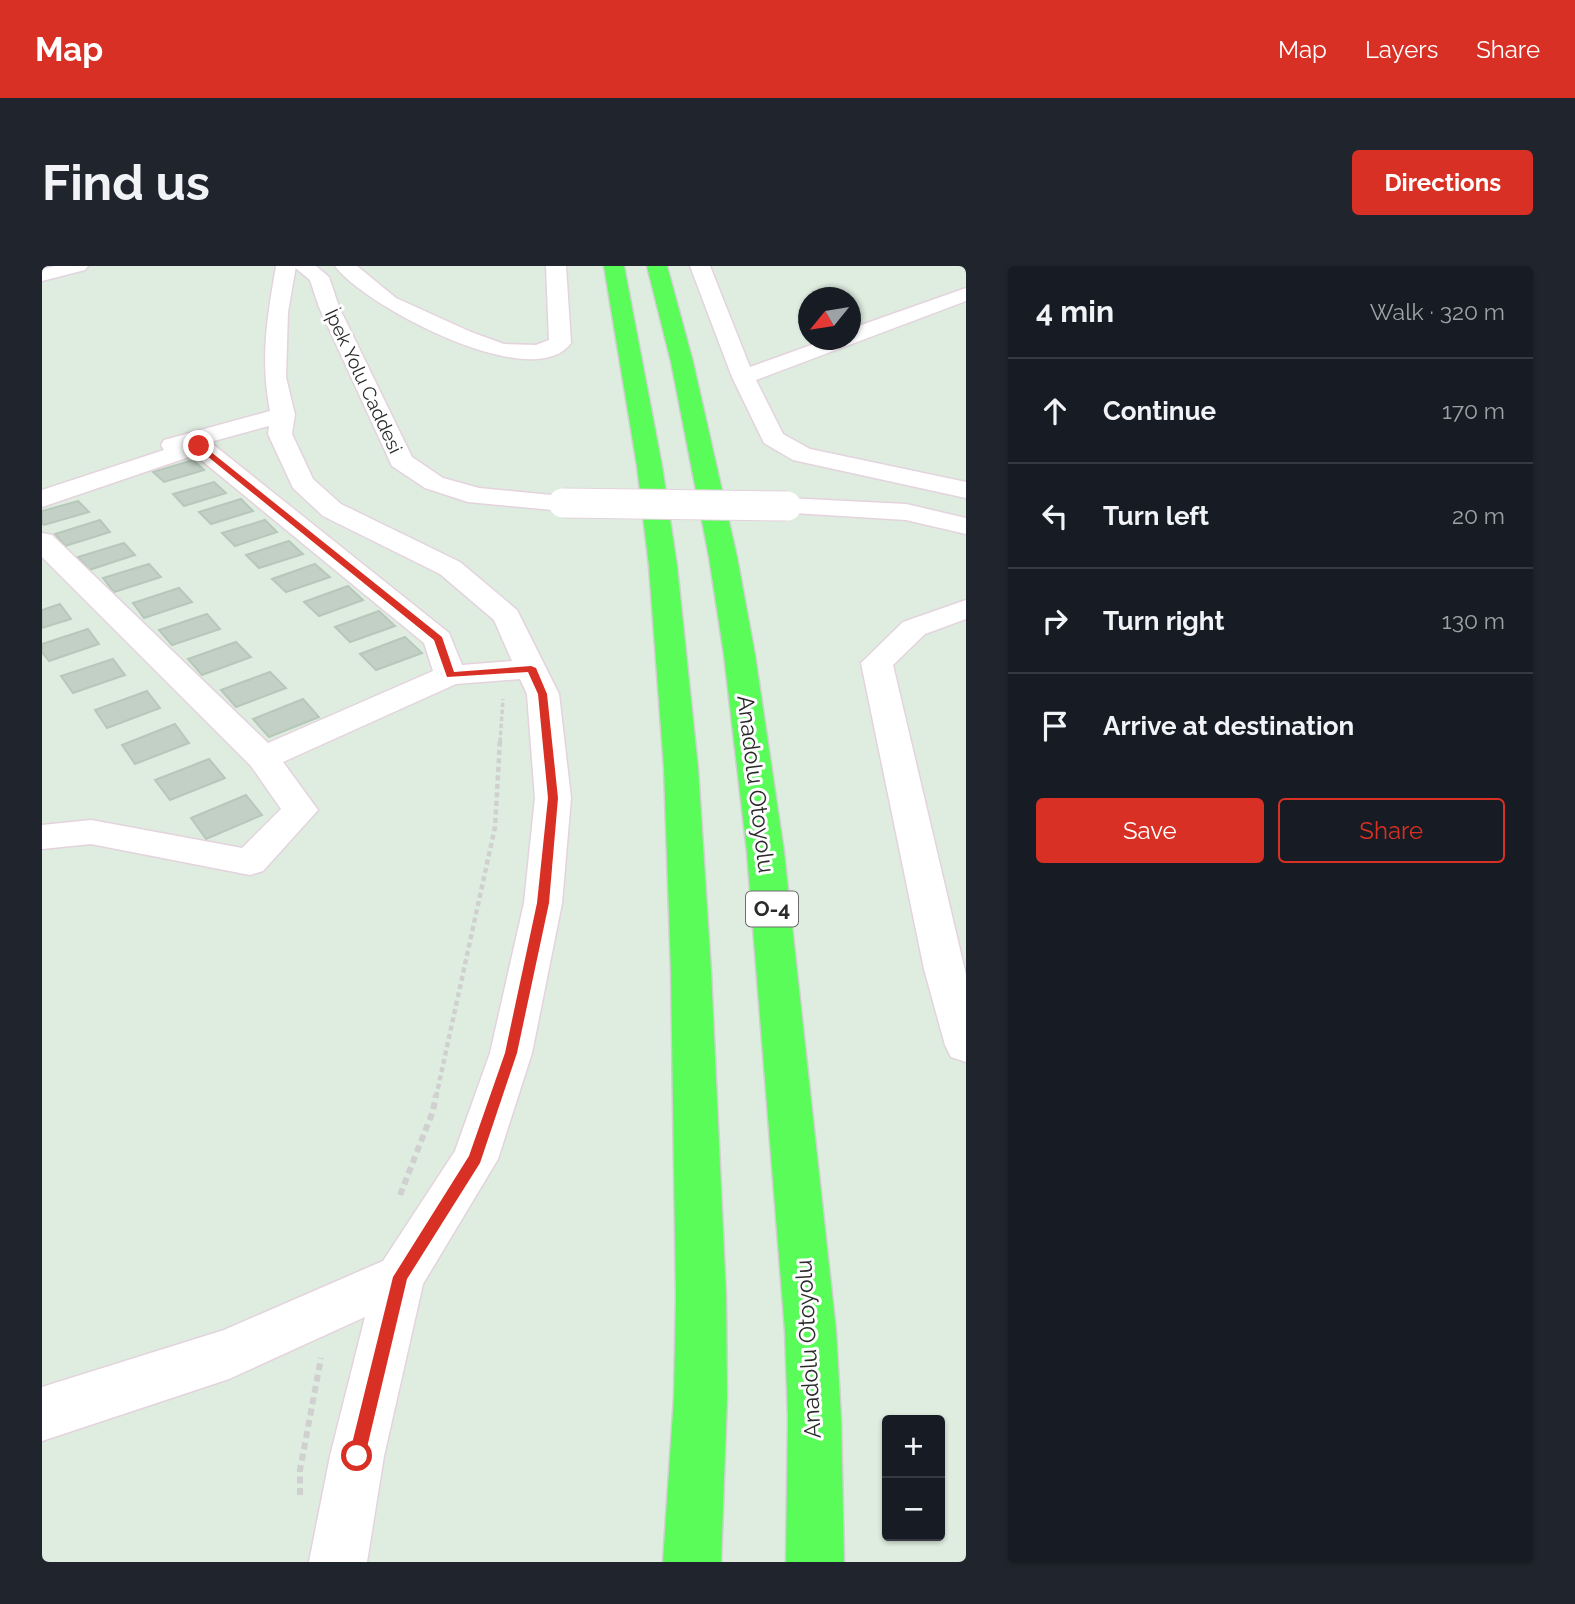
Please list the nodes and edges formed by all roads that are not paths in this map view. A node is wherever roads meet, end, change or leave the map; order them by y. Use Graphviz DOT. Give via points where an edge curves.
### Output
graph roads {
  1 [pos="78,266"];
  2 [pos="286,266"];
  3 [pos="303,266"];
  4 [pos="345,266"];
  5 [pos="556,266"];
  6 [pos="614,266"];
  7 [pos="657,266"];
  8 [pos="700,266"];
  9 [pos="42,275"];
  10 [pos="966,294"];
  11 [pos="861,333"];
  12 [pos="817,350"];
  13 [pos="743,377"];
  14 [pos="283,415"];
  15 [pos="42,486"];
  16 [pos="966,490"];
  17 [pos="42,499"];
  18 [pos="966,526"];
  19 [pos="42,541"];
  20 [pos="966,609"];
  21 [pos="531,668"];
  22 [pos="450,675"];
  23 [pos="262,758"];
  24 [pos="42,837"];
  25 [pos="966,1045"];
  26 [pos="400,1277"];
  27 [pos="42,1414"];
  28 [pos="338,1562"];
  29 [pos="692,1562"];
  30 [pos="815,1562"];
  1 -- 9 [label="street"];
  2 -- 14 [label="street" via="275,377"];
  3 -- 18 [label="street, İpek Yolu Caddesi, bridge" via="319,277 328,307 401,461 434,483 477,496 563,503 906,512"];
  4 -- 5 [label="street" via="389,302 463,337 502,350 539,352 560,343"];
  6 -- 29 [label="highway" via="632,349 665,581 680,738 691,950 701,1359"];
  7 -- 30 [label="highway, Anadolu Otoyolu / O-4" via="681,350 728,584 753,743 813,1371"];
  8 -- 13 [label="street"];
  10 -- 11 [label="street"];
  12 -- 13 [label="street"];
  13 -- 16 [label="street" via="773,438 802,454"];
  14 -- 15 [label="street"];
  14 -- 21 [label="street" via="280,434 302,483 332,510 450,568 507,616"];
  17 -- 22 [label="street" via="199,446 438,639"];
  19 -- 23 [label="street"];
  20 -- 25 [label="street" via="914,628 877,663 944,968"];
  21 -- 22 [label="street"];
  21 -- 26 [label="street" via="542,694 553,798 543,903 514,1039 475,1158"];
  22 -- 23 [label="street"];
  23 -- 24 [label="street" via="300,810 250,862 92,832"];
  26 -- 27 [label="street" via="229,1354"];
  26 -- 28 [label="street" via="357,1456"];
}
